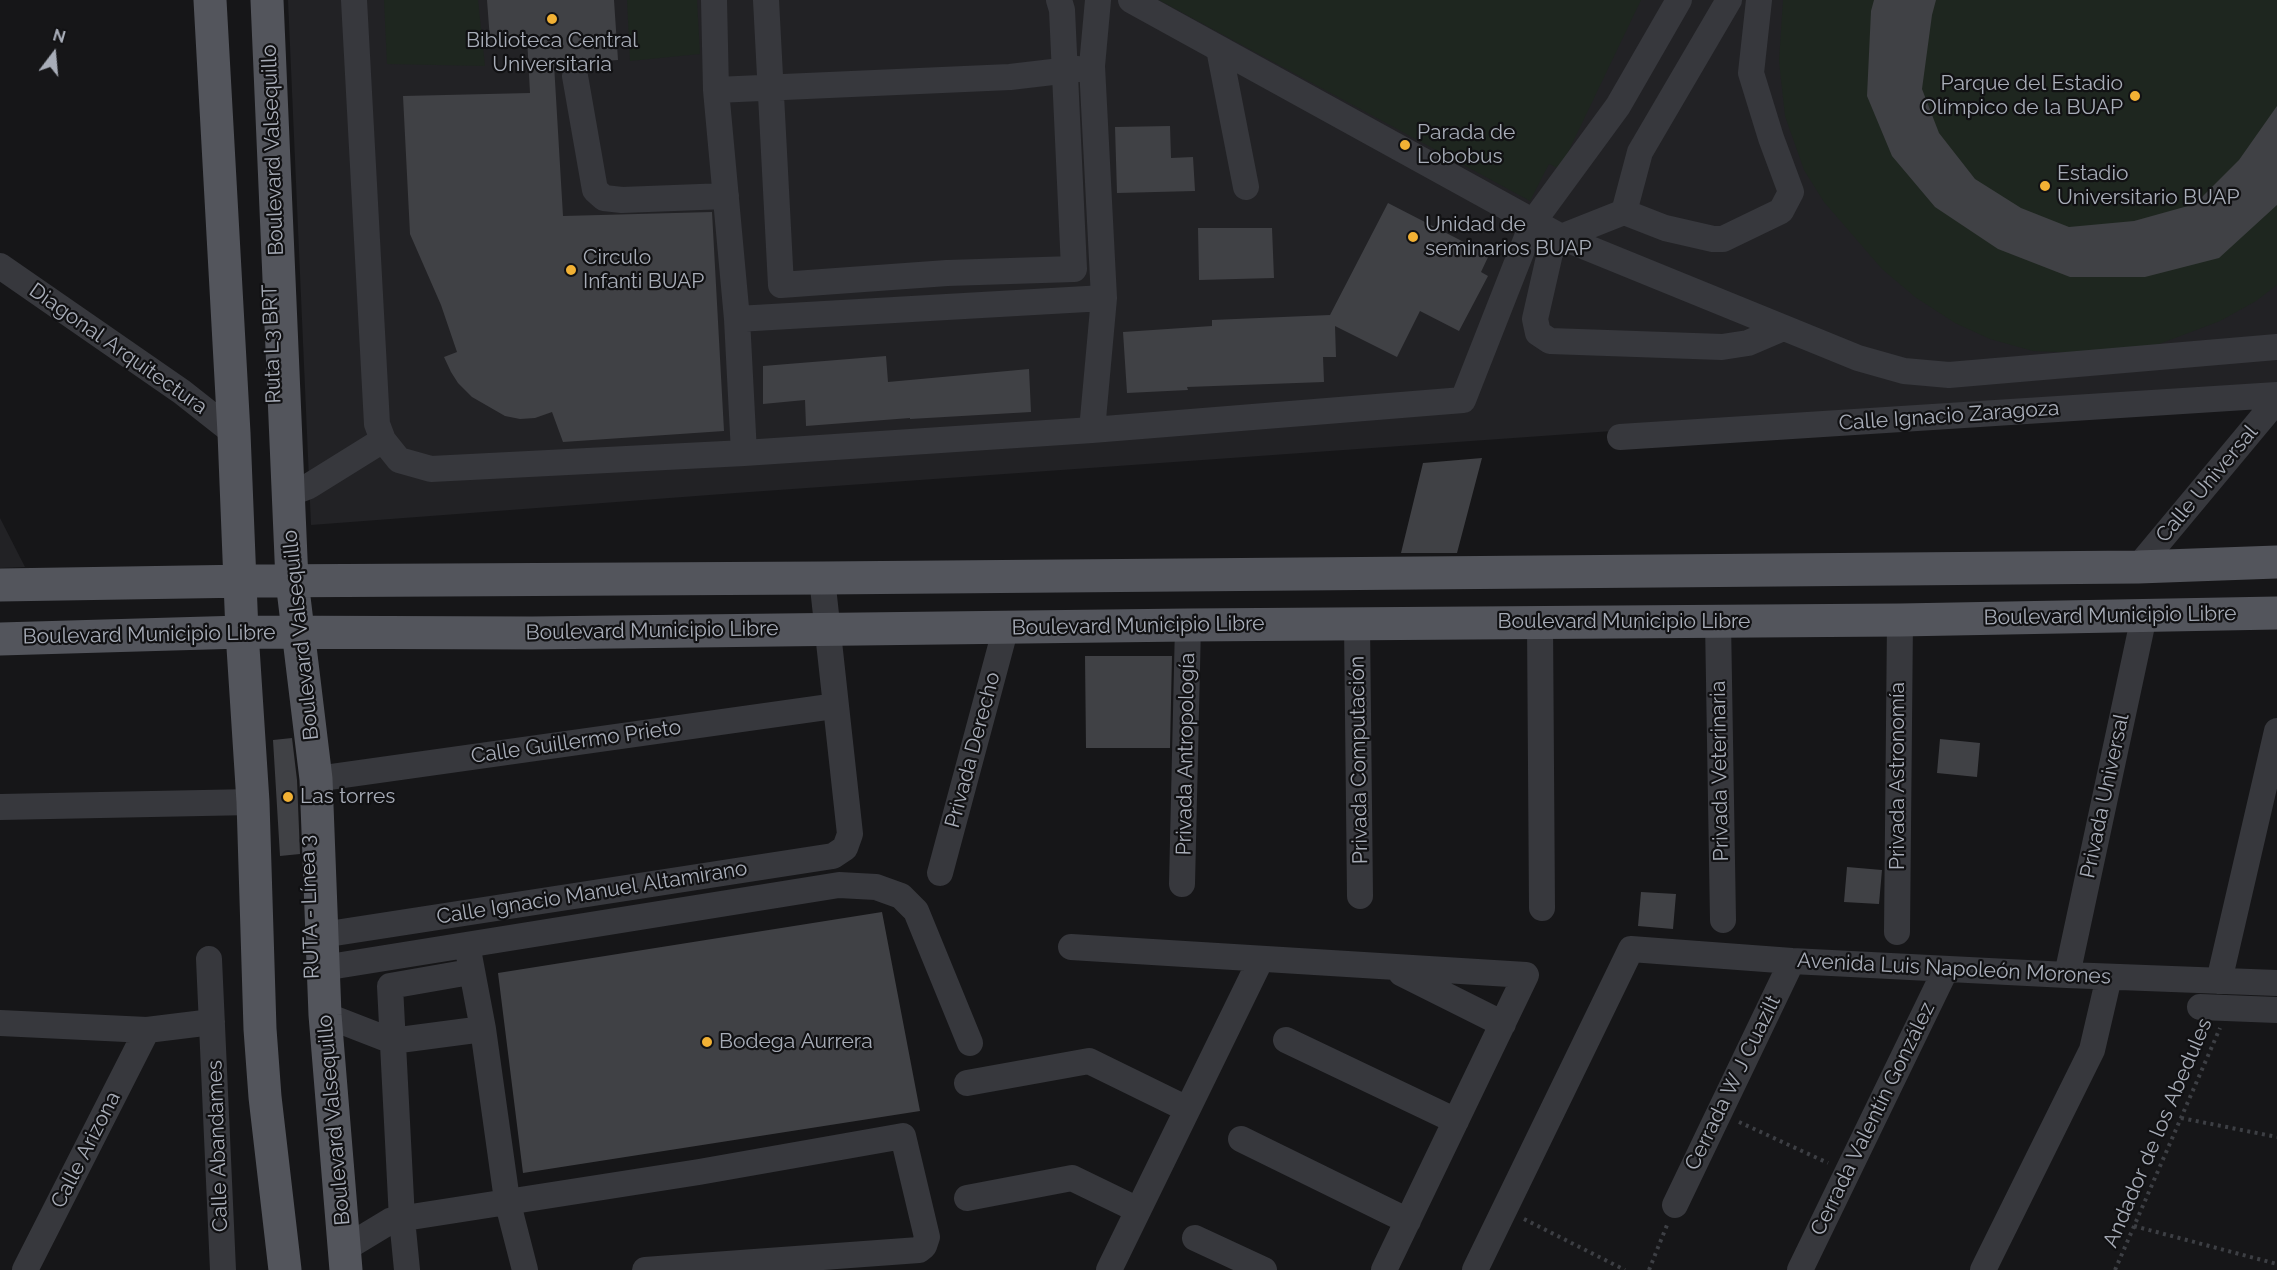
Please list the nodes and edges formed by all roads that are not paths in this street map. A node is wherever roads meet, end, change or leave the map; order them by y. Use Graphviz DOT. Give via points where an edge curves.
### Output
graph roads {
  1 [pos="210,0"];
  2 [pos="222,0"];
  3 [pos="255,0"];
  4 [pos="267,0"];
  5 [pos="354,0"];
  6 [pos="714,0"];
  7 [pos="766,0"];
  8 [pos="1059,0"];
  9 [pos="1098,0"];
  10 [pos="1131,0"];
  11 [pos="1678,0"];
  12 [pos="1729,0"];
  13 [pos="1759,0"];
  14 [pos="1219,49"];
  15 [pos="1092,66"];
  16 [pos="1063,71"];
  17 [pos="575,76"];
  18 [pos="772,88"];
  19 [pos="716,90"];
  20 [pos="1245,187"];
  21 [pos="726,196"];
  22 [pos="1624,212"];
  23 [pos="1533,222"];
  24 [pos="1561,237"];
  25 [pos="0,266"];
  26 [pos="1104,298"];
  27 [pos="737,319"];
  28 [pos="1783,328"];
  29 [pos="2277,348"];
  30 [pos="2277,395"];
  31 [pos="2277,400"];
  32 [pos="1092,430"];
  33 [pos="234,433"];
  34 [pos="1620,437"];
  35 [pos="383,440"];
  36 [pos="744,453"];
  37 [pos="288,494"];
  38 [pos="2277,562"];
  39 [pos="2138,567"];
  40 [pos="822,578"];
  41 [pos="266,581"];
  42 [pos="0,585"];
  43 [pos="2277,613"];
  44 [pos="2144,616"];
  45 [pos="1900,620"];
  46 [pos="1718,621"];
  47 [pos="1540,623"];
  48 [pos="1358,624"];
  49 [pos="1188,625"];
  50 [pos="1006,627"];
  51 [pos="826,629"];
  52 [pos="293,632"];
  53 [pos="248,633"];
  54 [pos="0,639"];
  55 [pos="836,706"];
  56 [pos="2277,731"];
  57 [pos="316,779"];
  58 [pos="253,802"];
  59 [pos="0,807"];
  60 [pos="940,873"];
  61 [pos="1182,884"];
  62 [pos="1360,896"];
  63 [pos="1542,908"];
  64 [pos="468,913"];
  65 [pos="1723,920"];
  66 [pos="1897,932"];
  67 [pos="322,935"];
  68 [pos="468,944"];
  69 [pos="1071,947"];
  70 [pos="209,958"];
  71 [pos="1261,959"];
  72 [pos="1792,961"];
  73 [pos="1390,967"];
  74 [pos="323,968"];
  75 [pos="1947,969"];
  76 [pos="470,972"];
  77 [pos="2067,975"];
  78 [pos="2109,976"];
  79 [pos="2218,981"];
  80 [pos="2277,982"];
  81 [pos="2200,1007"];
  82 [pos="2277,1010"];
  83 [pos="325,1015"];
  84 [pos="212,1022"];
  85 [pos="0,1023"];
  86 [pos="1503,1024"];
  87 [pos="483,1029"];
  88 [pos="147,1030"];
  89 [pos="1286,1040"];
  90 [pos="392,1041"];
  91 [pos="970,1043"];
  92 [pos="967,1083"];
  93 [pos="1187,1109"];
  94 [pos="1455,1121"];
  95 [pos="1241,1139"];
  96 [pos="967,1198"];
  97 [pos="507,1200"];
  98 [pos="1675,1205"];
  99 [pos="1138,1210"];
  100 [pos="402,1219"];
  101 [pos="1408,1221"];
  102 [pos="1196,1238"];
  103 [pos="342,1263"];
  104 [pos="25,1270"];
  105 [pos="223,1270"];
  106 [pos="285,1270"];
  107 [pos="298,1270"];
  108 [pos="406,1270"];
  109 [pos="525,1270"];
  110 [pos="645,1270"];
  111 [pos="1109,1270"];
  112 [pos="1264,1270"];
  113 [pos="1384,1270"];
  114 [pos="1475,1270"];
  115 [pos="1800,1270"];
  116 [pos="1983,1270"];
  1 -- 33 [label="main road, Boulevard Valsequillo"];
  2 -- 41 [label="street"];
  3 -- 41 [label="street, Ruta L3 BRT" via="270,291"];
  4 -- 37 [label="main road, Boulevard Valsequillo"];
  5 -- 35 [label="street" via="377,424"];
  6 -- 19 [label="street"];
  7 -- 18 [label="street"];
  8 -- 16 [label="street"];
  9 -- 15 [label="street"];
  10 -- 14 [label="street"];
  11 -- 23 [label="street" via="1618,106"];
  12 -- 22 [label="street" via="1640,152"];
  13 -- 22 [label="street" via="1751,73 1791,192 1781,211 1723,239 1665,228"];
  14 -- 20 [label="street"];
  14 -- 23 [label="street"];
  15 -- 16 [label="street"];
  15 -- 26 [label="street"];
  16 -- 18 [label="street"];
  16 -- 18 [label="street" via="1074,269 782,285"];
  17 -- 21 [label="street" via="595,190 604,198"];
  18 -- 19 [label="street"];
  19 -- 21 [label="street"];
  21 -- 27 [label="street"];
  22 -- 24 [label="street"];
  23 -- 24 [label="street"];
  23 -- 32 [label="street" via="1463,400"];
  24 -- 28 [label="street"];
  24 -- 28 [label="street" via="1550,254 1535,319 1538,333 1550,341 1722,347 1748,343"];
  25 -- 33 [label="street, Diagonal Arquitectura" via="182,392"];
  26 -- 27 [label="street"];
  26 -- 32 [label="street"];
  27 -- 36 [label="street"];
  28 -- 29 [label="street" via="1858,358 1904,371 1949,375"];
  30 -- 34 [label="street, Calle Ignacio Zaragoza"];
  31 -- 39 [label="street, Calle Universal"];
  32 -- 36 [label="street"];
  33 -- 41 [label="main road, Boulevard Valsequillo"];
  35 -- 36 [label="street" via="399,460 431,469"];
  35 -- 37 [label="street" via="309,486"];
  37 -- 41 [label="main road, Boulevard Valsequillo"];
  38 -- 39 [label="main road"];
  39 -- 40 [label="main road"];
  40 -- 41 [label="main road"];
  40 -- 51 [label="street"];
  41 -- 42 [label="main road"];
  41 -- 52 [label="main road, Boulevard Valsequillo"];
  41 -- 53 [label="main road, Boulevard Valsequillo"];
  43 -- 44 [label="main road, Boulevard Municipio Libre"];
  44 -- 45 [label="main road, Boulevard Municipio Libre"];
  44 -- 77 [label="street, Privada Universal"];
  45 -- 46 [label="main road, Boulevard Municipio Libre"];
  45 -- 66 [label="street, Privada Astronomía"];
  46 -- 47 [label="main road, Boulevard Municipio Libre"];
  46 -- 65 [label="street, Privada Veterinaria"];
  47 -- 48 [label="main road, Boulevard Municipio Libre"];
  47 -- 63 [label="street"];
  48 -- 49 [label="main road, Boulevard Municipio Libre"];
  48 -- 62 [label="street, Privada Computación"];
  49 -- 50 [label="main road, Boulevard Municipio Libre"];
  49 -- 61 [label="street, Privada Antropología"];
  50 -- 51 [label="main road, Boulevard Municipio Libre"];
  50 -- 60 [label="street, Privada Derecho"];
  51 -- 52 [label="main road, Boulevard Municipio Libre"];
  51 -- 55 [label="street"];
  52 -- 53 [label="main road, Boulevard Municipio Libre"];
  52 -- 57 [label="main road, Boulevard Valsequillo"];
  52 -- 103 [label="street, RUTA - Línea 3" via="306,778 315,1059"];
  53 -- 54 [label="main road, Boulevard Municipio Libre"];
  53 -- 58 [label="main road, Boulevard Valsequillo"];
  53 -- 107 [label="street" via="269,812 276,1029"];
  55 -- 57 [label="street, Calle Guillermo Prieto"];
  55 -- 64 [label="street, Calle Ignacio Manuel Altamirano" via="849,834 845,848 833,856"];
  56 -- 79 [label="street"];
  57 -- 67 [label="main road, Boulevard Valsequillo"];
  58 -- 59 [label="street"];
  58 -- 106 [label="main road, Boulevard Valsequillo" via="260,1029"];
  64 -- 67 [label="street, Calle Ignacio Manuel Altamirano"];
  64 -- 68 [label="street"];
  67 -- 74 [label="main road, Boulevard Valsequillo"];
  68 -- 74 [label="street"];
  68 -- 76 [label="street"];
  68 -- 91 [label="street" via="839,885 876,887 901,896 916,911"];
  69 -- 71 [label="street"];
  70 -- 84 [label="street, Calle Abandames"];
  71 -- 73 [label="street"];
  71 -- 93 [label="street"];
  72 -- 75 [label="street, Avenida Luis Napoleón Morones"];
  72 -- 98 [label="street, Cerrada W J Cuazilt"];
  72 -- 114 [label="street, Avenida Luis Napoleón Morones" via="1631,949"];
  73 -- 86 [label="street"];
  73 -- 86 [label="street" via="1526,975"];
  74 -- 83 [label="main road, Boulevard Valsequillo"];
  75 -- 77 [label="street, Avenida Luis Napoleón Morones"];
  75 -- 115 [label="street, Cerrada Valentín González"];
  76 -- 87 [label="street"];
  76 -- 90 [label="street" via="390,986"];
  77 -- 78 [label="street, Avenida Luis Napoleón Morones"];
  78 -- 79 [label="street, Avenida Luis Napoleón Morones"];
  78 -- 116 [label="street" via="2092,1050"];
  79 -- 80 [label="street, Avenida Luis Napoleón Morones"];
  81 -- 82 [label="street"];
  83 -- 90 [label="street"];
  83 -- 103 [label="main road, Boulevard Valsequillo"];
  84 -- 88 [label="street"];
  84 -- 105 [label="street, Calle Abandames"];
  85 -- 88 [label="street"];
  86 -- 94 [label="street"];
  87 -- 90 [label="street"];
  87 -- 97 [label="street"];
  88 -- 104 [label="street, Calle Arizona"];
  89 -- 94 [label="street"];
  90 -- 100 [label="street"];
  92 -- 93 [label="street" via="1089,1061"];
  93 -- 99 [label="street"];
  94 -- 101 [label="street"];
  95 -- 101 [label="street"];
  96 -- 99 [label="street" via="1072,1178"];
  97 -- 100 [label="street"];
  97 -- 109 [label="street"];
  97 -- 110 [label="street" via="903,1136 927,1237 919,1250"];
  99 -- 111 [label="street"];
  100 -- 103 [label="street" via="392,1220"];
  100 -- 108 [label="street"];
  101 -- 113 [label="street"];
  102 -- 112 [label="street"];
}
